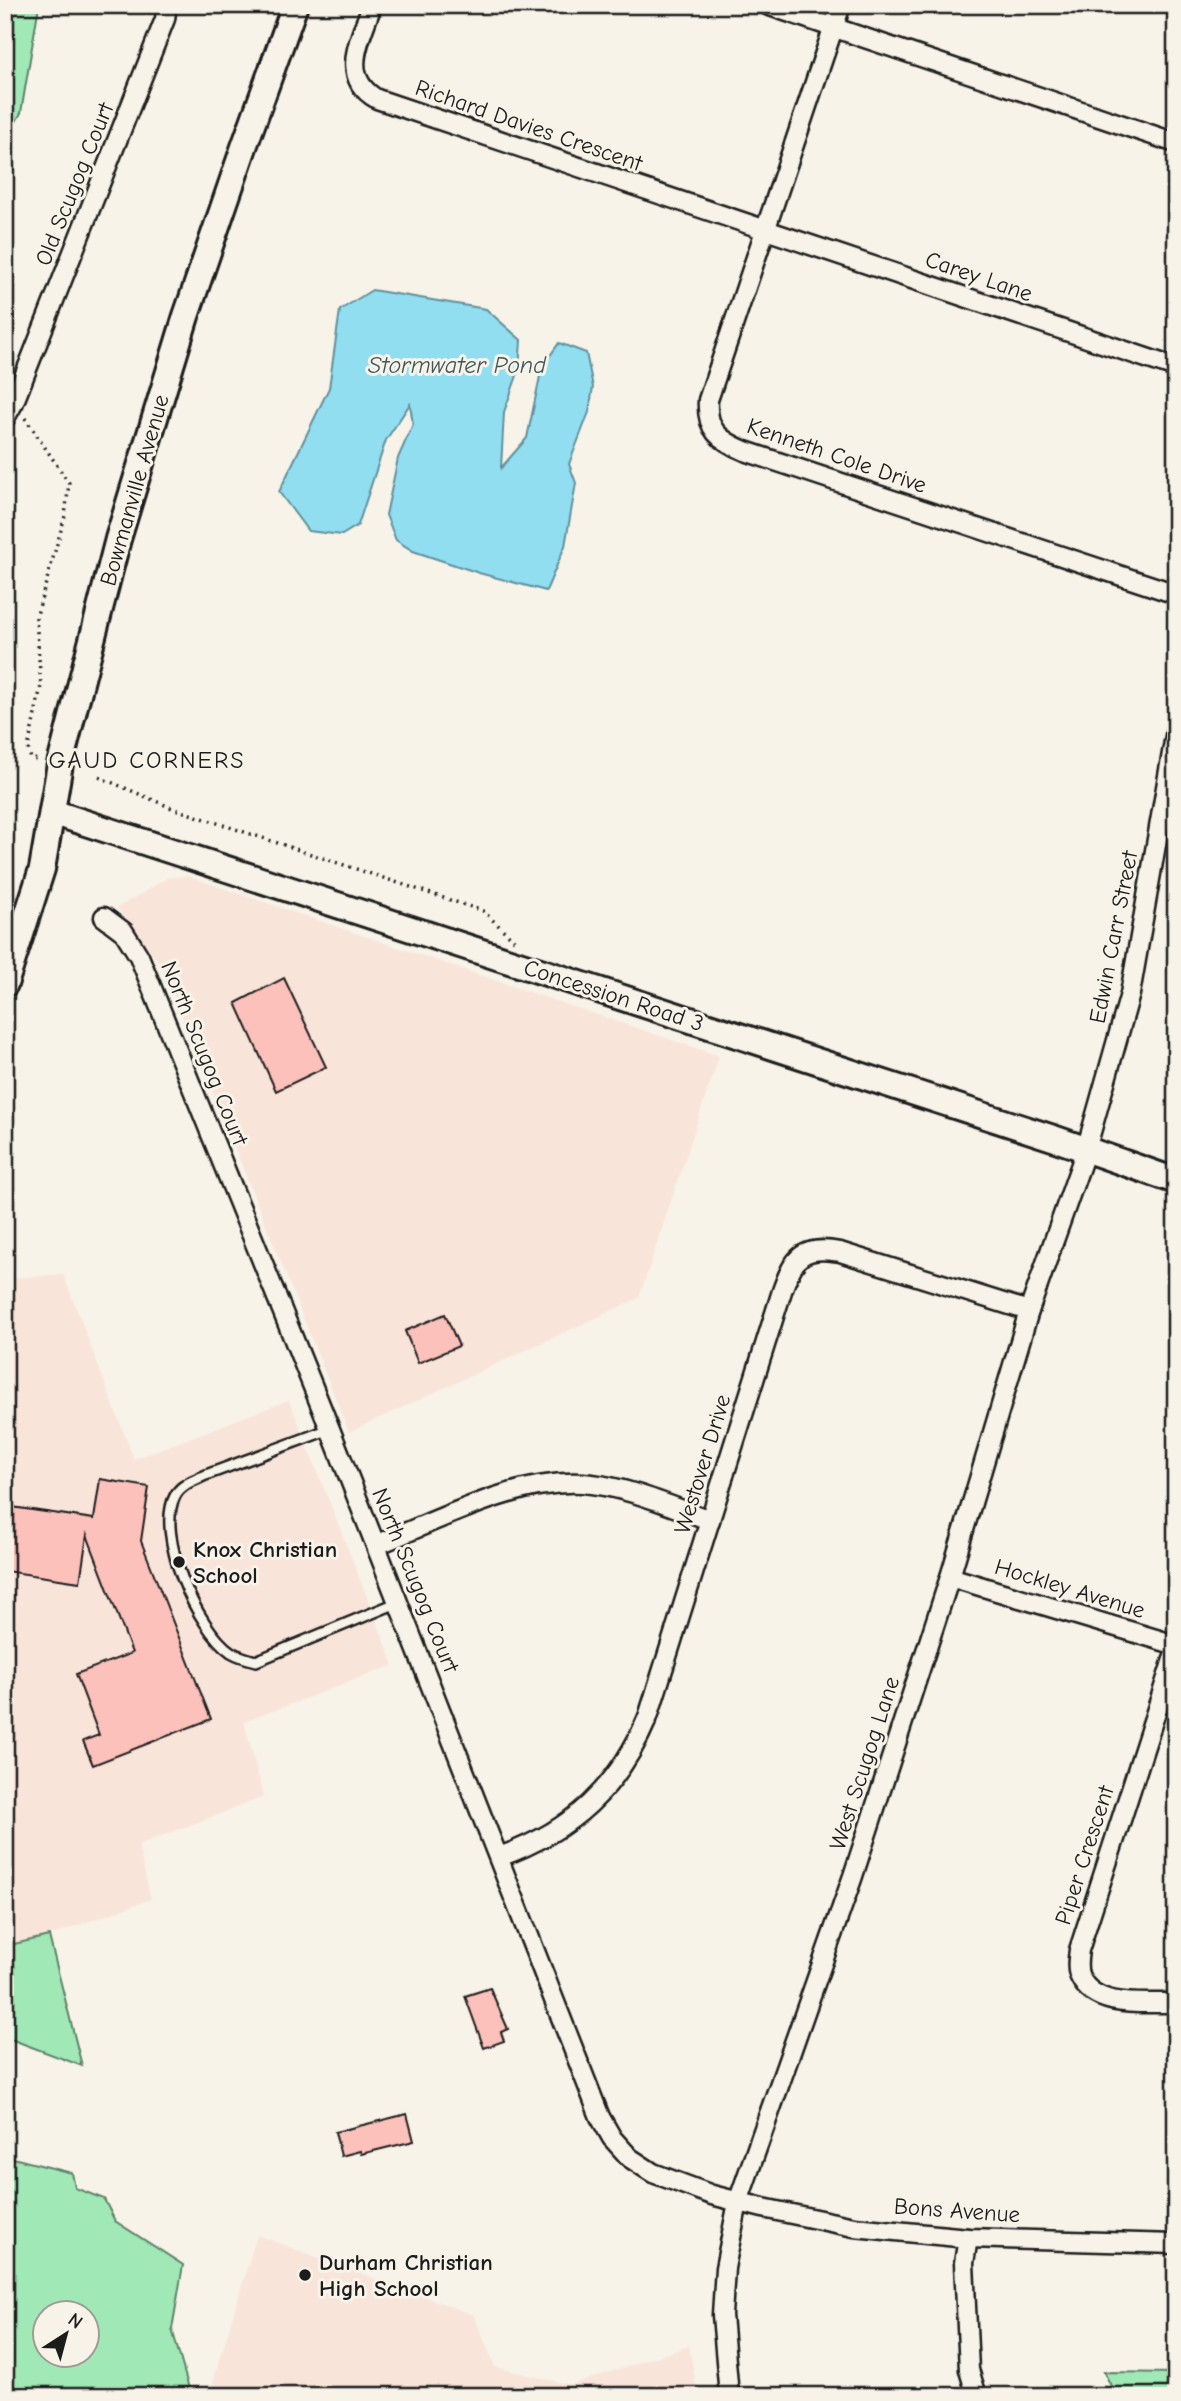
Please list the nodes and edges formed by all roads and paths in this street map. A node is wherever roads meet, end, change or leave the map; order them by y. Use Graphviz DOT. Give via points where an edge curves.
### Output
graph roads {
  1 [pos="167,5"];
  2 [pos="295,5"];
  3 [pos="372,5"];
  4 [pos="767,5"];
  5 [pos="841,5"];
  6 [pos="833,28"];
  7 [pos="1176,143"];
  8 [pos="766,231"];
  9 [pos="1176,368"];
  10 [pos="14,401"];
  11 [pos="5,418"];
  12 [pos="1176,594"];
  13 [pos="1176,730"];
  14 [pos="60,764"];
  15 [pos="99,777"];
  16 [pos="52,812"];
  17 [pos="483,911"];
  18 [pos="104,917"];
  19 [pos="5,984"];
  20 [pos="1086,1150"];
  21 [pos="1176,1181"];
  22 [pos="1029,1311"];
  23 [pos="330,1429"];
  24 [pos="710,1520"];
  25 [pos="376,1545"];
  26 [pos="950,1577"];
  27 [pos="399,1602"];
  28 [pos="1176,1647"];
  29 [pos="499,1857"];
  30 [pos="1176,2003"];
  31 [pos="738,2202"];
  32 [pos="968,2238"];
  33 [pos="1176,2244"];
  34 [pos="729,2396"];
  35 [pos="977,2396"];
  1 -- 10 [label="street, Old Scugog Court"];
  2 -- 14 [label="street, Bowmanville Avenue" via="186,316 118,539"];
  3 -- 8 [label="street, Richard Davies Crescent" via="354,68 368,94"];
  4 -- 6 [label="street"];
  5 -- 6 [label="street, Kenneth Cole Drive"];
  6 -- 7 [label="street"];
  6 -- 8 [label="street, Kenneth Cole Drive"];
  8 -- 9 [label="street, Carey Lane"];
  8 -- 12 [label="street, Kenneth Cole Drive" via="708,400 707,414 719,437 745,451"];
  10 -- 11 [label="street, Old Scugog Court"];
  10 -- 14 [label="path" via="69,483 65,516 36,618 41,686 28,748 31,758"];
  13 -- 20 [label="street, Edwin Carr Street" via="1130,994"];
  14 -- 16 [label="street, Bowmanville Avenue"];
  15 -- 17 [label="path" via="172,808"];
  16 -- 19 [label="street, Bowmanville Avenue" via="42,869"];
  16 -- 20 [label="street, Concession Road 3"];
  18 -- 23 [label="street, North Scugog Court" via="124,932 139,956"];
  20 -- 21 [label="street, Concession Road 3"];
  20 -- 22 [label="street, West Scugog Lane"];
  22 -- 24 [label="street, Westover Drive" via="840,1252 823,1249 799,1256 790,1268"];
  22 -- 26 [label="street, West Scugog Lane"];
  23 -- 25 [label="street, North Scugog Court"];
  23 -- 27 [label="lane" via="206,1475 175,1494 171,1535 183,1581 219,1641 230,1651 256,1661"];
  24 -- 25 [label="street" via="625,1490 590,1483 553,1483 502,1495"];
  24 -- 29 [label="street, Westover Drive" via="635,1747 603,1792 572,1819 522,1849"];
  25 -- 27 [label="street, North Scugog Court"];
  26 -- 28 [label="street, Hockley Avenue"];
  26 -- 31 [label="street, West Scugog Lane" via="853,1876"];
  27 -- 29 [label="street, North Scugog Court"];
  28 -- 30 [label="street, Piper Crescent" via="1078,1965 1087,1987 1109,2000"];
  29 -- 31 [label="street, North Scugog Court" via="612,2138 630,2158 653,2173"];
  31 -- 32 [label="street, Bons Avenue" via="854,2227"];
  31 -- 34 [label="street, West Scugog Lane" via="722,2315"];
  32 -- 33 [label="street, Bons Avenue"];
  32 -- 35 [label="street" via="964,2263 969,2370"];
}
